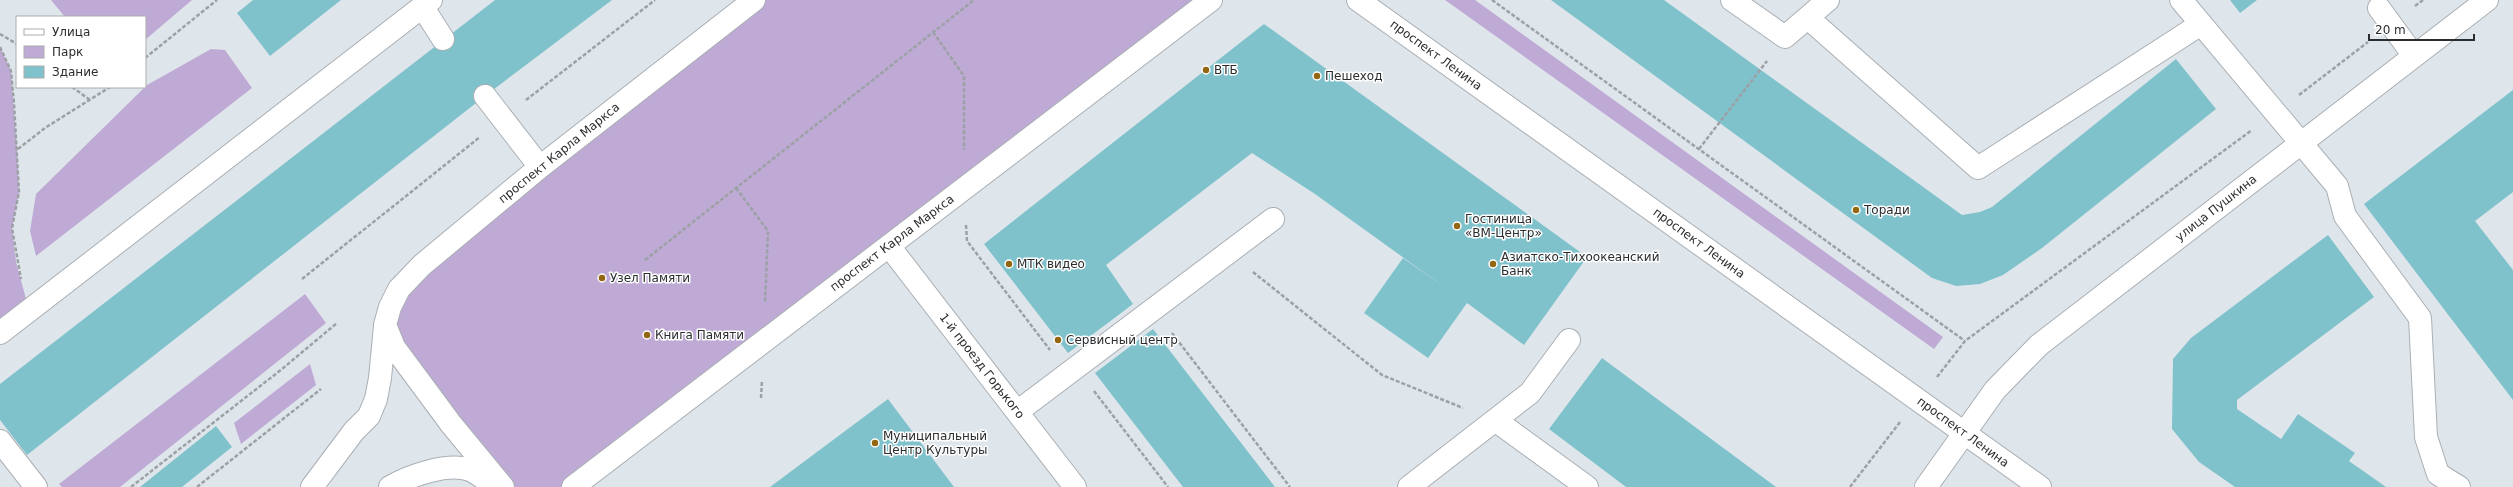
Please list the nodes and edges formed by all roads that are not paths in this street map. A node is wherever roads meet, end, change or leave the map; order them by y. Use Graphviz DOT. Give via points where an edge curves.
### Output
graph roads {
  1 [pos="754,0"];
  2 [pos="1211,0"];
  3 [pos="1358,0"];
  4 [pos="1732,0"];
  5 [pos="1828,0"];
  6 [pos="2181,0"];
  7 [pos="2487,0"];
  8 [pos="426,3"];
  9 [pos="2385,16"];
  10 [pos="1808,18"];
  11 [pos="2201,24"];
  12 [pos="442,39"];
  13 [pos="2414,56"];
  14 [pos="485,96"];
  15 [pos="2301,143"];
  16 [pos="540,167"];
  17 [pos="1273,219"];
  18 [pos="889,246"];
  19 [pos="385,325"];
  20 [pos="0,333"];
  21 [pos="1569,340"];
  22 [pos="1017,412"];
  23 [pos="1495,420"];
  24 [pos="1964,435"];
  25 [pos="0,441"];
  26 [pos="36,487"];
  27 [pos="312,487"];
  28 [pos="390,487"];
  29 [pos="496,487"];
  30 [pos="504,487"];
  31 [pos="573,487"];
  32 [pos="1075,487"];
  33 [pos="1409,487"];
  34 [pos="1587,487"];
  35 [pos="1926,487"];
  36 [pos="2040,487"];
  37 [pos="2459,487"];
  1 -- 16 [label="street, проспект Карла Маркса"];
  2 -- 18 [label="street, проспект Карла Маркса"];
  3 -- 24 [label="street, проспект Ленина" via="1919,400"];
  4 -- 10 [label="street" via="1785,37"];
  5 -- 10 [label="street"];
  6 -- 11 [label="street"];
  7 -- 13 [label="street, улица Пушкина"];
  8 -- 12 [label="street"];
  8 -- 20 [label="street"];
  9 -- 13 [label="street"];
  10 -- 11 [label="street" via="1978,168"];
  11 -- 15 [label="street"];
  13 -- 15 [label="street, улица Пушкина"];
  14 -- 16 [label="street"];
  15 -- 24 [label="street, улица Пушкина" via="2039,345 2009,374"];
  15 -- 37 [label="street" via="2337,186 2345,216 2420,318 2426,437 2438,474"];
  16 -- 19 [label="street, проспект Карла Маркса" via="422,265 399,290 390,307"];
  17 -- 22 [label="street"];
  18 -- 22 [label="street, 1-й проезд Горького"];
  18 -- 31 [label="street, проспект Карла Маркса"];
  19 -- 27 [label="street, проспект Карла Маркса" via="378,385 369,416 354,431"];
  19 -- 30 [label="street" via="394,347 451,424"];
  21 -- 23 [label="street" via="1530,393"];
  22 -- 32 [label="street, 1-й проезд Горького"];
  23 -- 33 [label="street"];
  23 -- 34 [label="street"];
  24 -- 35 [label="street, улица Пушкина"];
  24 -- 36 [label="street, проспект Ленина"];
  25 -- 26 [label="street"];
  28 -- 29 [label="street" via="430,470 453,469 469,470"];
}
